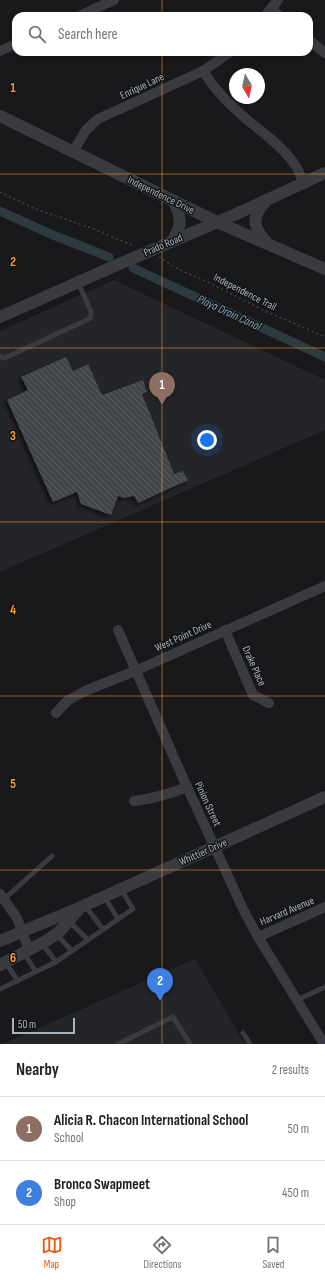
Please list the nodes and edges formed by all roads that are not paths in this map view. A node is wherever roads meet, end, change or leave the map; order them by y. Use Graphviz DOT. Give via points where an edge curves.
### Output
graph roads {
  1 [pos="114,0"];
  2 [pos="278,0"];
  3 [pos="88,12"];
  4 [pos="268,12"];
  5 [pos="313,43"];
  6 [pos="12,46"];
  7 [pos="0,51"];
  8 [pos="325,53"];
  9 [pos="225,56"];
  10 [pos="203,72"];
  11 [pos="0,116"];
  12 [pos="73,152"];
  13 [pos="325,173"];
  14 [pos="303,182"];
  15 [pos="269,198"];
  16 [pos="174,201"];
  17 [pos="217,222"];
  18 [pos="172,241"];
  19 [pos="268,244"];
  20 [pos="325,267"];
  21 [pos="78,282"];
  22 [pos="0,317"];
  23 [pos="0,356"];
  24 [pos="325,586"];
  25 [pos="118,630"];
  26 [pos="225,630"];
  27 [pos="135,671"];
  28 [pos="269,703"];
  29 [pos="56,714"];
  30 [pos="187,787"];
  31 [pos="325,797"];
  32 [pos="134,801"];
  33 [pos="215,847"];
  34 [pos="52,856"];
  35 [pos="121,889"];
  36 [pos="2,896"];
  37 [pos="104,896"];
  38 [pos="83,906"];
  39 [pos="325,908"];
  40 [pos="118,919"];
  41 [pos="69,920"];
  42 [pos="103,929"];
  43 [pos="21,932"];
  44 [pos="56,934"];
  45 [pos="258,937"];
  46 [pos="88,940"];
  47 [pos="0,941"];
  48 [pos="42,943"];
  49 [pos="72,951"];
  50 [pos="27,952"];
  51 [pos="56,962"];
  52 [pos="3,963"];
  53 [pos="36,972"];
  54 [pos="18,981"];
  55 [pos="325,987"];
  56 [pos="0,988"];
  57 [pos="297,1000"];
  58 [pos="243,1033"];
  59 [pos="120,1044"];
  60 [pos="190,1044"];
  61 [pos="250,1044"];
  62 [pos="324,1044"];
  1 -- 3 [label="street"];
  2 -- 4 [label="street"];
  5 -- 8 [label="street"];
  6 -- 7 [label="street"];
  9 -- 10 [label="street, Enrique Lane"];
  10 -- 12 [label="street, Enrique Lane" via="98,119 86,130"];
  10 -- 14 [label="street" via="234,108 280,147 298,169"];
  11 -- 12 [label="street, Independence Drive"];
  12 -- 16 [label="street, Independence Drive"];
  13 -- 14 [label="street, Prado Road"];
  14 -- 15 [label="street, Prado Road"];
  15 -- 17 [label="street, Prado Road"];
  15 -- 19 [label="street" via="260,208 256,222 259,233"];
  16 -- 17 [label="street, Independence Drive"];
  16 -- 18 [label="street" via="181,221"];
  17 -- 18 [label="street, Prado Road"];
  17 -- 19 [label="street, Independence Drive"];
  18 -- 21 [label="street, Prado Road" via="135,252 110,268"];
  19 -- 20 [label="street, Independence Drive"];
  21 -- 22 [label="street, Prado Road"];
  21 -- 23 [label="lane" via="91,312 89,319 6,358"];
  24 -- 26 [label="street, West Point Drive"];
  25 -- 27 [label="street, Pinion Street"];
  26 -- 27 [label="street, West Point Drive"];
  26 -- 28 [label="street, Drake Place" via="253,695"];
  27 -- 29 [label="street, West Point Drive" via="85,691 67,701"];
  27 -- 30 [label="street, Pinion Street"];
  30 -- 32 [label="street" via="162,796"];
  30 -- 33 [label="street, Pinion Street"];
  31 -- 33 [label="street, Whittier Drive"];
  33 -- 35 [label="street, Whittier Drive"];
  33 -- 45 [label="street, Pinion Street"];
  34 -- 36 [label="lane"];
  35 -- 37 [label="street, Whittier Drive"];
  35 -- 40 [label="lane" via="132,908"];
  36 -- 43 [label="street" via="17,918"];
  37 -- 38 [label="street, Whittier Drive"];
  37 -- 40 [label="lane"];
  38 -- 41 [label="street, Whittier Drive"];
  38 -- 42 [label="lane"];
  38 -- 43 [label="street, Whittier Drive"];
  39 -- 45 [label="street, Harvard Avenue"];
  40 -- 42 [label="lane"];
  41 -- 44 [label="street, Whittier Drive"];
  41 -- 46 [label="lane"];
  42 -- 46 [label="lane"];
  43 -- 47 [label="street, Whittier Drive"];
  43 -- 50 [label="street"];
  44 -- 48 [label="street, Whittier Drive"];
  44 -- 49 [label="lane"];
  45 -- 57 [label="street, Pinion Street"];
  46 -- 49 [label="lane"];
  48 -- 50 [label="street, Whittier Drive"];
  48 -- 51 [label="lane"];
  49 -- 51 [label="lane"];
  50 -- 52 [label="street, Whittier Drive"];
  50 -- 53 [label="lane"];
  51 -- 53 [label="lane"];
  52 -- 54 [label="lane"];
  53 -- 54 [label="lane"];
  54 -- 56 [label="lane"];
  55 -- 57 [label="lane"];
  57 -- 62 [label="street, Pinion Street"];
  58 -- 61 [label="lane"];
  59 -- 60 [label="lane" via="173,1016"];
}
